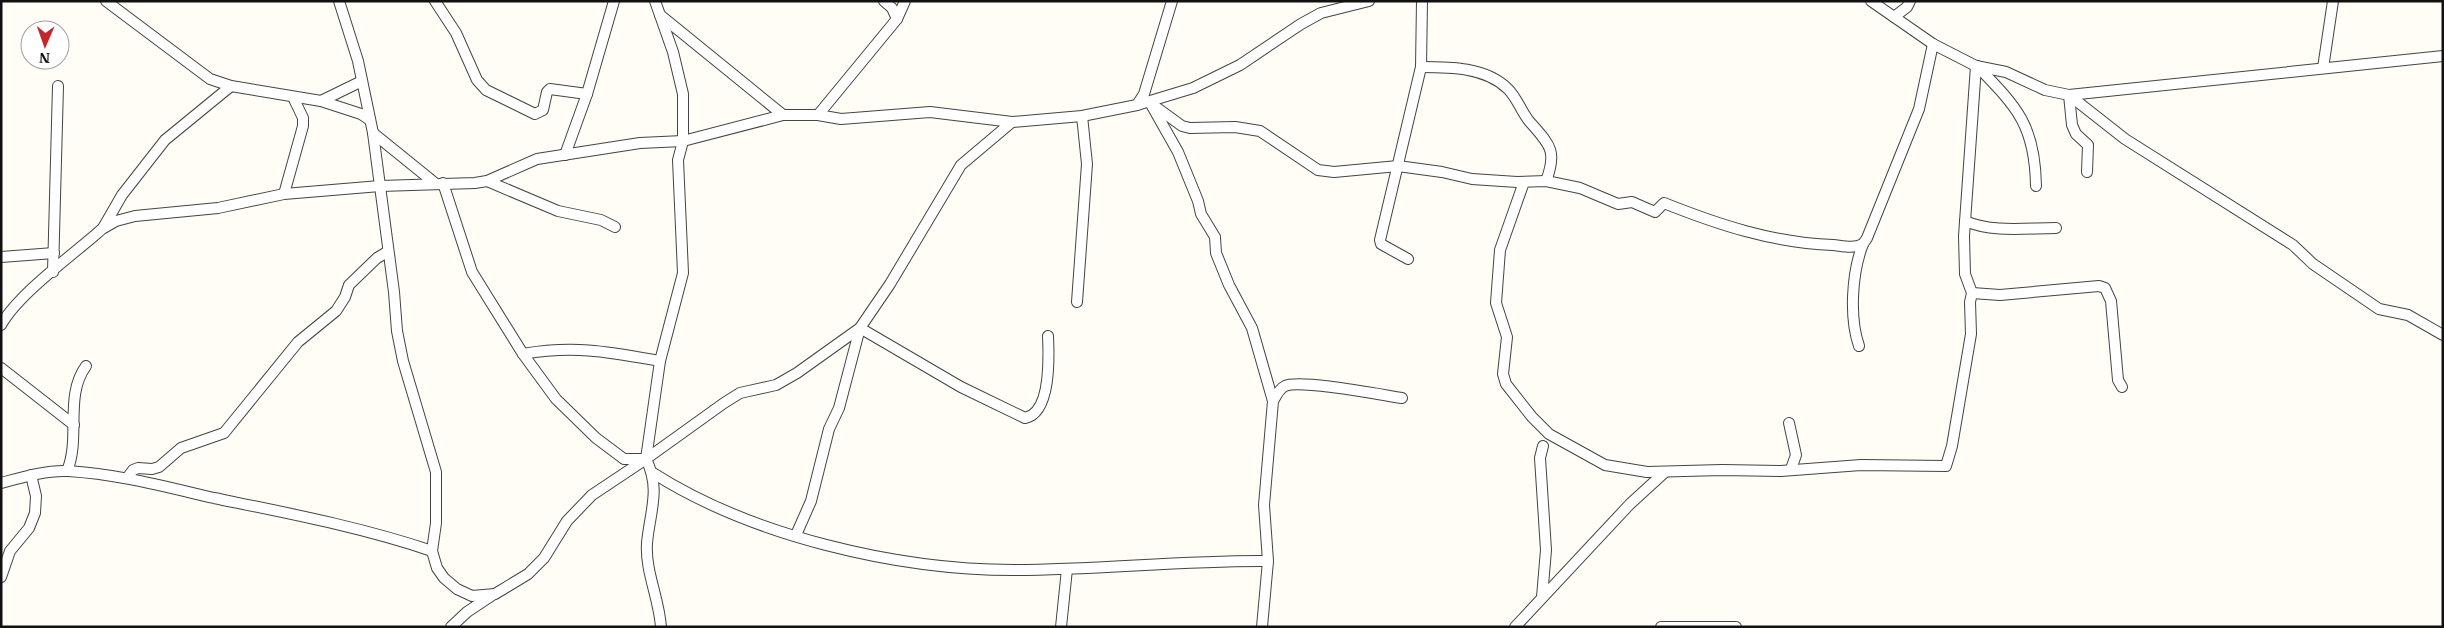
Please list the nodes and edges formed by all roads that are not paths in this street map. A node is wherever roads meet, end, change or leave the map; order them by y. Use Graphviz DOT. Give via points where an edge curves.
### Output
graph roads {
  1 [pos="106,1"];
  2 [pos="339,1"];
  3 [pos="435,1"];
  4 [pos="614,1"];
  5 [pos="654,1"];
  6 [pos="884,1"];
  7 [pos="906,1"];
  8 [pos="1172,1"];
  9 [pos="1369,1"];
  10 [pos="1422,1"];
  11 [pos="1872,1"];
  12 [pos="1910,1"];
  13 [pos="2333,1"];
  14 [pos="1348,4"];
  15 [pos="659,14"];
  16 [pos="1894,16"];
  17 [pos="897,20"];
  18 [pos="1933,44"];
  19 [pos="2443,56"];
  20 [pos="1976,66"];
  21 [pos="1421,67"];
  22 [pos="2323,68"];
  23 [pos="362,81"];
  24 [pos="58,86"];
  25 [pos="231,86"];
  26 [pos="587,94"];
  27 [pos="2069,95"];
  28 [pos="293,97"];
  29 [pos="321,100"];
  30 [pos="1149,102"];
  31 [pos="1137,105"];
  32 [pos="783,115"];
  33 [pos="818,115"];
  34 [pos="1082,116"];
  35 [pos="370,120"];
  36 [pos="1012,122"];
  37 [pos="373,133"];
  38 [pos="683,141"];
  39 [pos="565,155"];
  40 [pos="1398,166"];
  41 [pos="2088,172"];
  42 [pos="1546,180"];
  43 [pos="487,181"];
  44 [pos="1524,182"];
  45 [pos="440,184"];
  46 [pos="380,186"];
  47 [pos="2036,186"];
  48 [pos="284,194"];
  49 [pos="1965,221"];
  50 [pos="615,227"];
  51 [pos="2056,228"];
  52 [pos="102,229"];
  53 [pos="1863,244"];
  54 [pos="387,252"];
  55 [pos="54,253"];
  56 [pos="1,257"];
  57 [pos="1408,259"];
  58 [pos="53,272"];
  59 [pos="1972,293"];
  60 [pos="1077,302"];
  61 [pos="1,326"];
  62 [pos="860,328"];
  63 [pos="2443,335"];
  64 [pos="1048,336"];
  65 [pos="1859,346"];
  66 [pos="523,354"];
  67 [pos="660,361"];
  68 [pos="86,366"];
  69 [pos="1,368"];
  70 [pos="2122,388"];
  71 [pos="1402,398"];
  72 [pos="1273,401"];
  73 [pos="1789,423"];
  74 [pos="74,425"];
  75 [pos="1544,446"];
  76 [pos="646,460"];
  77 [pos="1792,469"];
  78 [pos="67,471"];
  79 [pos="1665,472"];
  80 [pos="653,473"];
  81 [pos="31,475"];
  82 [pos="127,478"];
  83 [pos="1,483"];
  84 [pos="796,535"];
  85 [pos="432,551"];
  86 [pos="1268,562"];
  87 [pos="1067,569"];
  88 [pos="1,577"];
  89 [pos="495,594"];
  90 [pos="1542,597"];
  91 [pos="451,627"];
  92 [pos="661,627"];
  93 [pos="1061,627"];
  94 [pos="1262,627"];
  95 [pos="1515,627"];
  96 [pos="1661,627"];
  97 [pos="1736,627"];
  1 -- 25 [label="street" via="210,79"];
  2 -- 23 [label="street"];
  3 -- 26 [label="street" via="456,33 477,80 486,90 535,114 543,110 550,90"];
  4 -- 26 [label="street"];
  5 -- 15 [label="street"];
  6 -- 17 [label="street" via="892,8"];
  7 -- 17 [label="street"];
  8 -- 31 [label="street" via="1144,94"];
  9 -- 14 [label="street"];
  10 -- 21 [label="street"];
  11 -- 16 [label="street"];
  12 -- 16 [label="street" via="1908,7"];
  13 -- 22 [label="street"];
  14 -- 30 [label="street" via="1308,20 1240,65 1193,88"];
  15 -- 32 [label="street"];
  15 -- 38 [label="street" via="683,94"];
  16 -- 18 [label="street"];
  17 -- 33 [label="street"];
  18 -- 20 [label="street"];
  18 -- 53 [label="street" via="1919,109"];
  19 -- 22 [label="street"];
  20 -- 27 [label="street" via="2006,72 2045,90"];
  20 -- 47 [label="street" via="2016,108 2026,124 2034,152"];
  20 -- 49 [label="street"];
  21 -- 40 [label="street"];
  21 -- 42 [label="street" via="1473,71 1509,90 1524,115 1552,149"];
  22 -- 27 [label="street"];
  23 -- 29 [label="street"];
  23 -- 35 [label="street"];
  24 -- 55 [label="street"];
  25 -- 28 [label="street"];
  25 -- 52 [label="street" via="165,140 122,195"];
  26 -- 39 [label="street"];
  27 -- 41 [label="street" via="2072,125 2088,145"];
  27 -- 63 [label="street" via="2125,139 2293,245 2312,264 2379,309 2408,315"];
  28 -- 29 [label="street"];
  28 -- 48 [label="street" via="303,118 303,126"];
  29 -- 35 [label="street"];
  30 -- 31 [label="street"];
  30 -- 40 [label="street" via="1182,126 1260,131 1318,170 1334,172"];
  30 -- 72 [label="street" via="1178,152 1201,214 1215,238 1216,253 1229,285 1258,342"];
  31 -- 34 [label="street"];
  32 -- 33 [label="street"];
  32 -- 38 [label="street"];
  33 -- 36 [label="street" via="841,119 930,112"];
  34 -- 36 [label="street"];
  34 -- 60 [label="street" via="1087,164"];
  35 -- 37 [label="street"];
  36 -- 62 [label="street" via="960,165 890,284"];
  37 -- 45 [label="street"];
  37 -- 46 [label="street"];
  38 -- 39 [label="street" via="640,143"];
  38 -- 67 [label="street" via="678,160 683,272"];
  39 -- 43 [label="street" via="537,159"];
  40 -- 44 [label="street" via="1472,179"];
  40 -- 57 [label="street" via="1380,240 1381,244"];
  42 -- 44 [label="street"];
  42 -- 53 [label="street" via="1580,188 1618,204 1632,202 1655,212 1664,203 1708,220 1799,244 1852,247"];
  43 -- 45 [label="street"];
  43 -- 50 [label="street" via="558,211 601,220"];
  44 -- 79 [label="street" via="1500,250 1496,302 1507,338 1503,365 1506,384 1532,418 1570,447 1605,465"];
  45 -- 46 [label="street"];
  45 -- 66 [label="street" via="472,272"];
  46 -- 48 [label="street"];
  46 -- 54 [label="street"];
  48 -- 52 [label="street" via="218,208 135,216 116,220"];
  49 -- 51 [label="street" via="1992,228"];
  49 -- 59 [label="street" via="1966,274"];
  52 -- 58 [label="street"];
  53 -- 65 [label="street" via="1852,293"];
  54 -- 82 [label="street" via="349,285 346,297 336,312 298,342 224,433 181,448 159,467 133,470"];
  54 -- 85 [label="street" via="403,361 436,472 436,523"];
  55 -- 56 [label="street"];
  55 -- 58 [label="street"];
  58 -- 61 [label="street" via="17,304"];
  59 -- 70 [label="street" via="2000,295 2105,288 2111,301 2118,380"];
  59 -- 77 [label="street" via="1968,356 1946,466 1861,465"];
  62 -- 64 [label="street" via="961,387 1025,418 1036,413 1046,389"];
  62 -- 76 [label="street" via="776,384 740,393"];
  62 -- 84 [label="street" via="811,501"];
  66 -- 67 [label="street" via="584,349"];
  66 -- 76 [label="street" via="556,399 596,438 624,459"];
  67 -- 76 [label="street"];
  68 -- 74 [label="street" via="75,384"];
  69 -- 74 [label="street"];
  71 -- 72 [label="street" via="1309,385 1286,386"];
  72 -- 86 [label="street" via="1264,505"];
  73 -- 77 [label="street" via="1796,455"];
  74 -- 78 [label="street" via="72,458"];
  75 -- 90 [label="street" via="1540,458 1546,550"];
  76 -- 80 [label="street"];
  76 -- 89 [label="street" via="592,494 567,521 534,569"];
  77 -- 79 [label="street"];
  78 -- 81 [label="street"];
  78 -- 82 [label="street"];
  79 -- 90 [label="street"];
  80 -- 84 [label="street" via="684,493 726,512"];
  80 -- 92 [label="street" via="655,495 647,551"];
  81 -- 83 [label="street"];
  81 -- 88 [label="street" via="36,496 35,513 29,528 10,551"];
  82 -- 85 [label="street" via="299,516"];
  84 -- 87 [label="street" via="914,563 967,569"];
  85 -- 89 [label="street" via="437,568 457,589 472,596"];
  86 -- 87 [label="street" via="1216,561"];
  86 -- 94 [label="street"];
  87 -- 93 [label="street"];
  89 -- 91 [label="street"];
  90 -- 95 [label="street"];
  96 -- 97 [label="street"];
}
